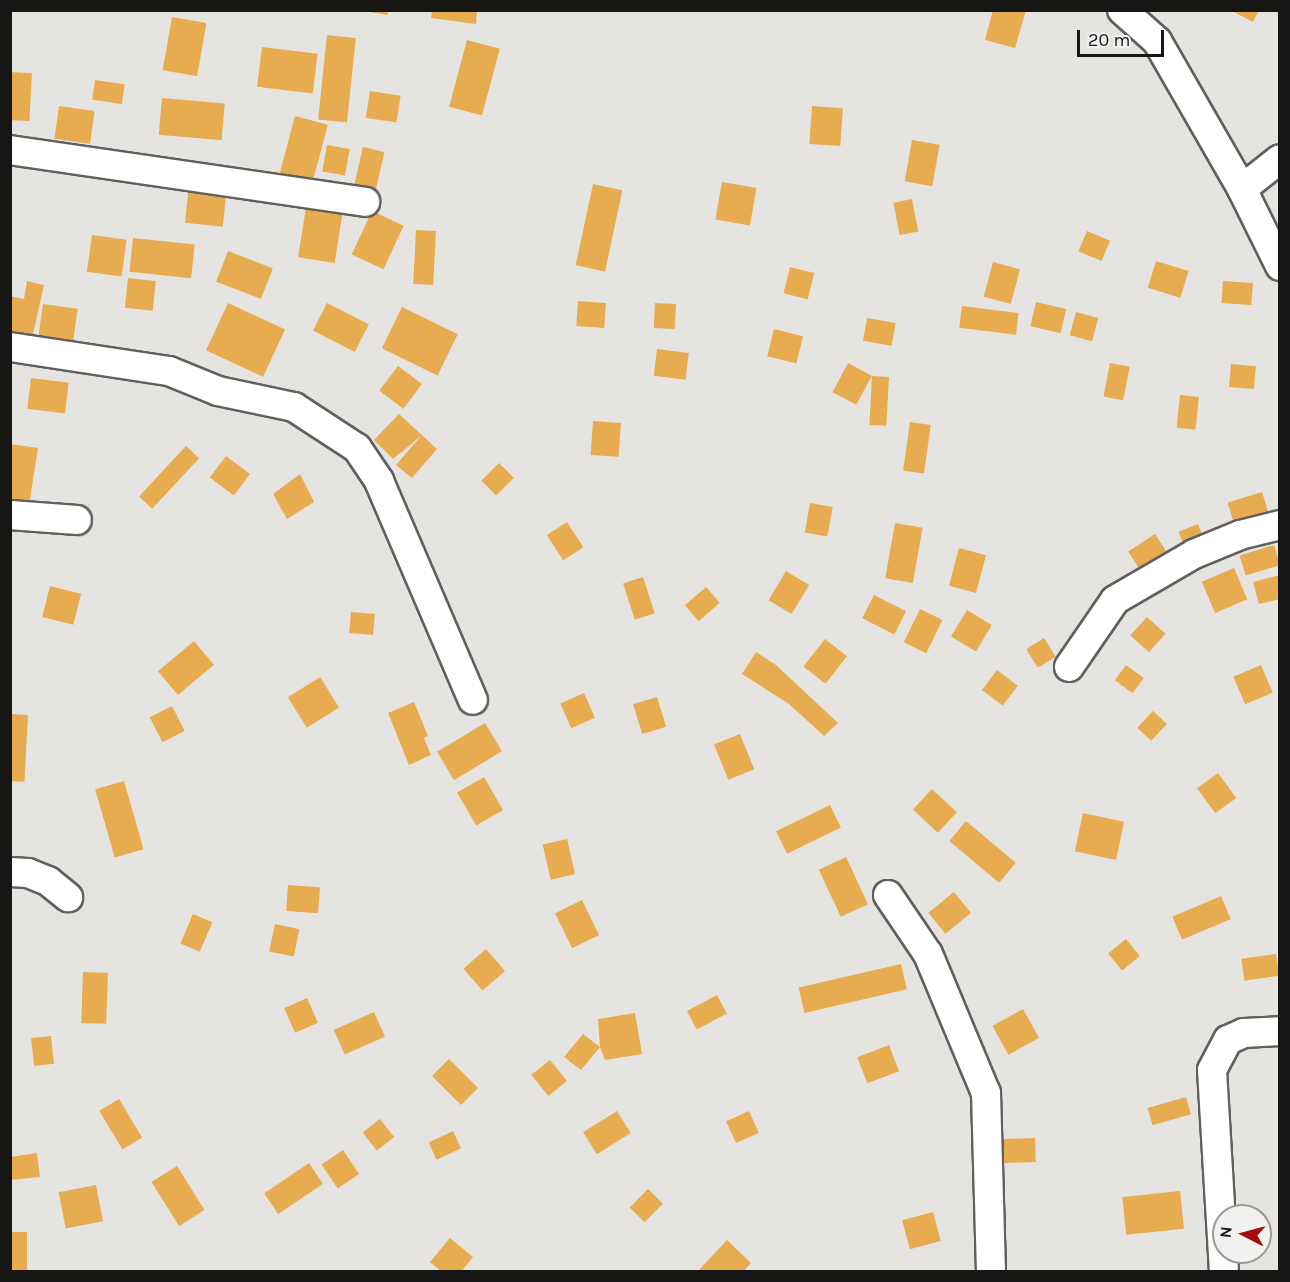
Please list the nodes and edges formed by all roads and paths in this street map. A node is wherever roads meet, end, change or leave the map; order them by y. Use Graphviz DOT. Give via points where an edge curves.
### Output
graph roads {
  1 [pos="1122,10"];
  2 [pos="10,150"];
  3 [pos="1280,159"];
  4 [pos="1242,189"];
  5 [pos="365,202"];
  6 [pos="1280,266"];
  7 [pos="10,347"];
  8 [pos="10,515"];
  9 [pos="77,520"];
  10 [pos="1280,525"];
  11 [pos="1069,667"];
  12 [pos="473,700"];
  13 [pos="10,872"];
  14 [pos="888,895"];
  15 [pos="68,897"];
  16 [pos="1280,1031"];
  17 [pos="991,1272"];
  18 [pos="1224,1272"];
  1 -- 4 [label="street" via="1157,41"];
  2 -- 5 [label="street"];
  3 -- 4 [label="street"];
  4 -- 6 [label="street"];
  7 -- 12 [label="street" via="169,371 218,391 294,407 357,448 379,481"];
  8 -- 9 [label="street"];
  10 -- 11 [label="street" via="1240,535 1194,554 1115,600"];
  13 -- 15 [label="street" via="28,873 48,881"];
  14 -- 17 [label="street" via="928,954 986,1093"];
  16 -- 18 [label="street" via="1244,1033 1228,1040 1212,1070"];
}
